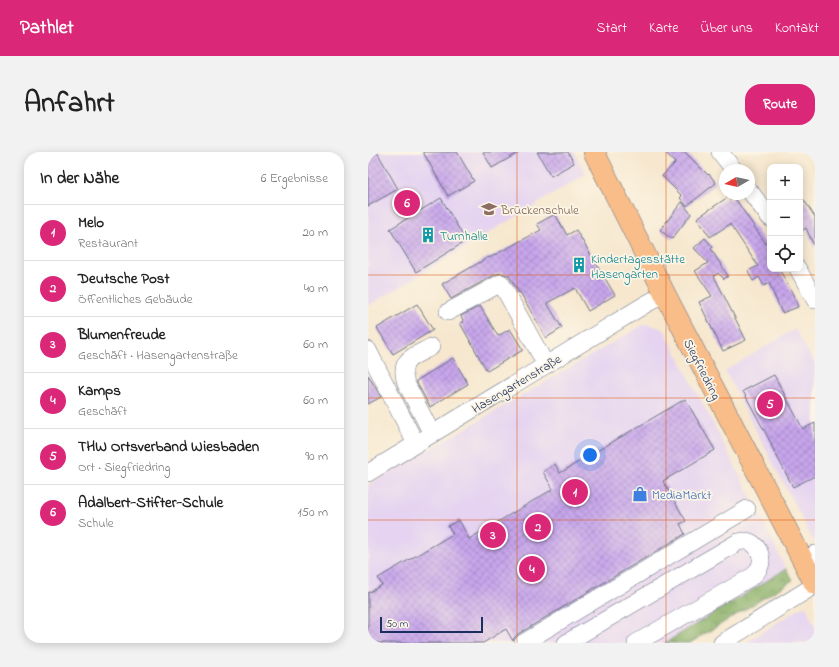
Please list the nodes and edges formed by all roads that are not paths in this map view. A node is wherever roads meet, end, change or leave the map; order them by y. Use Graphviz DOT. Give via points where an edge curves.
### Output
graph roads {
  1 [pos="594,152"];
  2 [pos="720,152"];
  3 [pos="729,164"];
  4 [pos="755,198"];
  5 [pos="767,214"];
  6 [pos="800,272"];
  7 [pos="665,294"];
  8 [pos="815,300"];
  9 [pos="448,312"];
  10 [pos="431,347"];
  11 [pos="368,350"];
  12 [pos="546,365"];
  13 [pos="432,434"];
  14 [pos="416,444"];
  15 [pos="368,473"];
  16 [pos="747,509"];
  17 [pos="809,557"];
  18 [pos="815,584"];
  19 [pos="523,643"];
  20 [pos="566,643"];
  21 [pos="636,643"];
  22 [pos="722,643"];
  1 -- 7 [label="main road, Siegfriedring"];
  2 -- 3 [label="street"];
  4 -- 5 [label="street"];
  6 -- 8 [label="street"];
  7 -- 12 [label="street, Hasengartenstraße"];
  7 -- 17 [label="main road, Siegfriedring"];
  9 -- 12 [label="street" via="501,282"];
  10 -- 13 [label="street" via="408,360 404,367 404,376"];
  11 -- 14 [label="street"];
  12 -- 13 [label="street, Hasengartenstraße"];
  13 -- 14 [label="street, Hasengartenstraße"];
  14 -- 15 [label="street, Hasengartenstraße"];
  16 -- 19 [label="street"];
  17 -- 18 [label="main road, Siegfriedring"];
  18 -- 22 [label="street"];
  20 -- 21 [label="street" via="738,542 750,542 758,550 761,561 753,576"];
}
